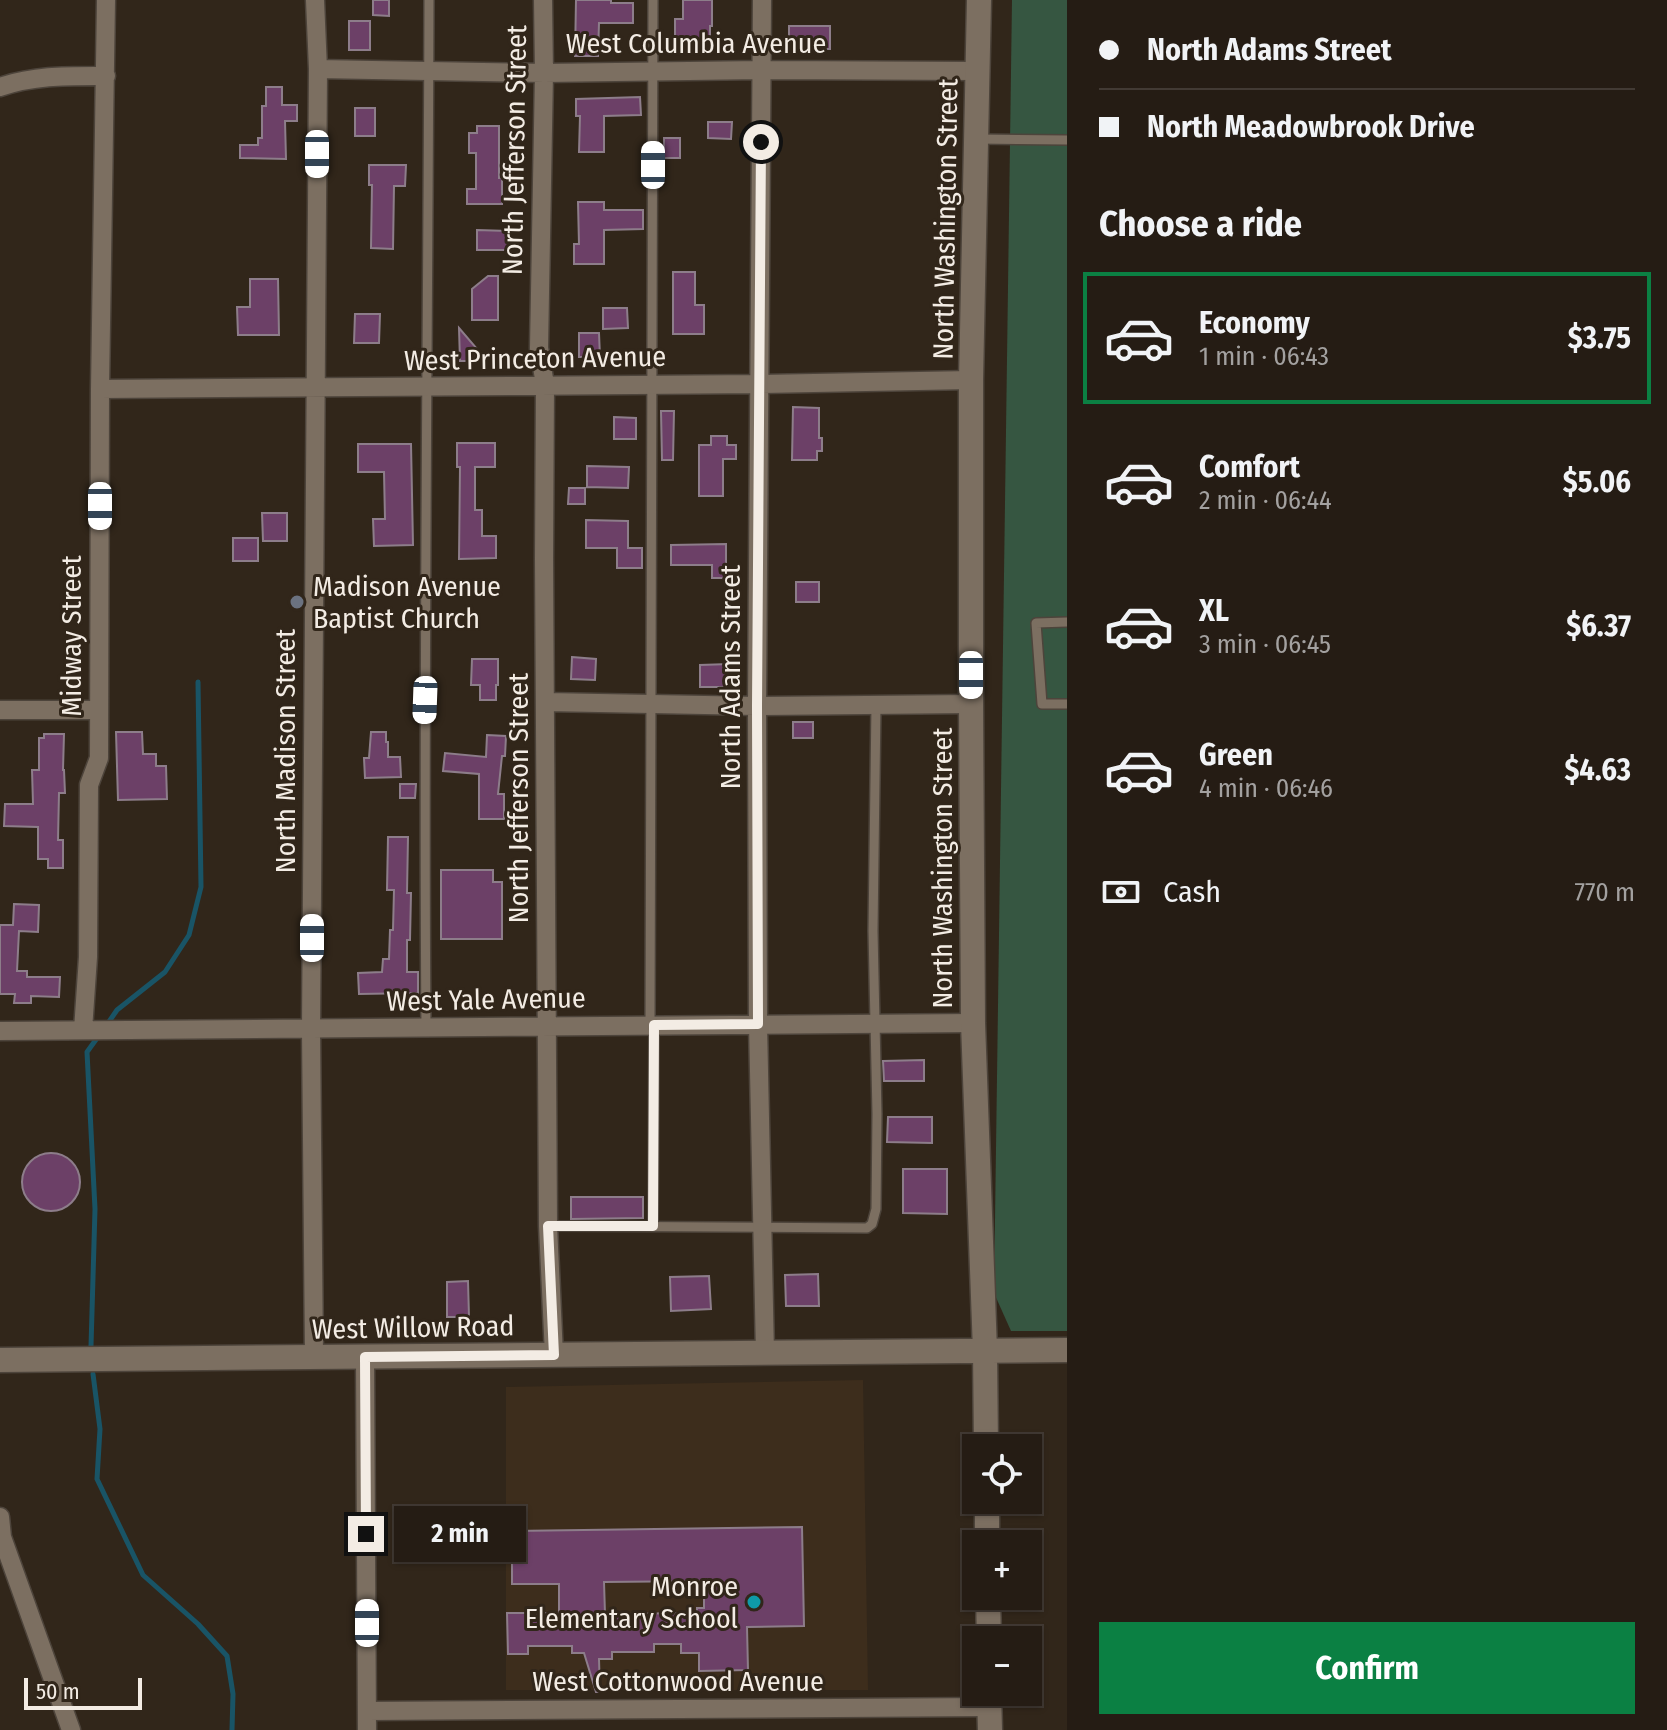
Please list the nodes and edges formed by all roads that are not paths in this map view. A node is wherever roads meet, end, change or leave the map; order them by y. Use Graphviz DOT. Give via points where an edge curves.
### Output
graph roads {
  1 [pos="106,0"];
  2 [pos="315,0"];
  3 [pos="429,0"];
  4 [pos="543,0"];
  5 [pos="653,0"];
  6 [pos="762,0"];
  7 [pos="979,0"];
  8 [pos="318,69"];
  9 [pos="761,70"];
  10 [pos="429,71"];
  11 [pos="653,71"];
  12 [pos="978,71"];
  13 [pos="544,73"];
  14 [pos="106,76"];
  15 [pos="0,87"];
  16 [pos="977,139"];
  17 [pos="1067,140"];
  18 [pos="971,380"];
  19 [pos="760,384"];
  20 [pos="545,385"];
  21 [pos="653,385"];
  22 [pos="427,387"];
  23 [pos="315,388"];
  24 [pos="100,389"];
  25 [pos="1067,622"];
  26 [pos="546,702"];
  27 [pos="971,704"];
  28 [pos="1067,704"];
  29 [pos="651,705"];
  30 [pos="876,705"];
  31 [pos="757,706"];
  32 [pos="0,710"];
  33 [pos="98,710"];
  34 [pos="973,1023"];
  35 [pos="758,1024"];
  36 [pos="874,1024"];
  37 [pos="547,1025"];
  38 [pos="652,1025"];
  39 [pos="426,1028"];
  40 [pos="83,1030"];
  41 [pos="311,1030"];
  42 [pos="0,1031"];
  43 [pos="548,1226"];
  44 [pos="653,1226"];
  45 [pos="763,1226"];
  46 [pos="1067,1350"];
  47 [pos="985,1351"];
  48 [pos="765,1354"];
  49 [pos="554,1355"];
  50 [pos="314,1357"];
  51 [pos="365,1357"];
  52 [pos="0,1360"];
  53 [pos="986,1434"];
  54 [pos="0,1517"];
  55 [pos="1,1537"];
  56 [pos="989,1710"];
  57 [pos="367,1721"];
  58 [pos="71,1730"];
  1 -- 14 [label="street, Midway Street"];
  2 -- 8 [label="street, North Madison Street"];
  3 -- 10 [label="lane"];
  4 -- 13 [label="street, North Jefferson Street"];
  5 -- 11 [label="lane"];
  6 -- 9 [label="street, North Adams Street"];
  7 -- 12 [label="street, North Washington Street"];
  8 -- 10 [label="street, West Columbia Avenue"];
  8 -- 23 [label="street, North Madison Street"];
  9 -- 11 [label="street, West Columbia Avenue"];
  9 -- 12 [label="street, West Columbia Avenue"];
  9 -- 19 [label="street, North Adams Street"];
  10 -- 13 [label="street, West Columbia Avenue"];
  10 -- 22 [label="lane"];
  11 -- 13 [label="street, West Columbia Avenue"];
  11 -- 21 [label="lane"];
  12 -- 16 [label="street, North Washington Street"];
  13 -- 20 [label="street, North Jefferson Street" via="539,348"];
  14 -- 15 [label="street" via="58,76"];
  14 -- 24 [label="street, Midway Street"];
  16 -- 17 [label="lane"];
  16 -- 18 [label="street, North Washington Street"];
  18 -- 19 [label="street, West Princeton Avenue"];
  18 -- 27 [label="street, North Washington Street"];
  19 -- 21 [label="street, West Princeton Avenue"];
  19 -- 31 [label="street, North Adams Street"];
  20 -- 21 [label="street, West Princeton Avenue"];
  20 -- 22 [label="street, West Princeton Avenue"];
  20 -- 26 [label="street, North Jefferson Street"];
  21 -- 29 [label="lane"];
  22 -- 23 [label="street, West Princeton Avenue"];
  22 -- 39 [label="lane"];
  23 -- 24 [label="street, West Princeton Avenue"];
  23 -- 41 [label="street, North Madison Street"];
  24 -- 33 [label="street, Midway Street"];
  25 -- 28 [label="lane" via="1036,623 1042,704"];
  26 -- 29 [label="street"];
  26 -- 37 [label="street, North Jefferson Street"];
  27 -- 30 [label="street"];
  27 -- 34 [label="street, North Washington Street"];
  29 -- 31 [label="street"];
  29 -- 38 [label="lane"];
  30 -- 31 [label="street"];
  30 -- 36 [label="lane"];
  31 -- 35 [label="street, North Adams Street"];
  32 -- 33 [label="street"];
  33 -- 40 [label="street, Midway Street" via="99,758 89,785"];
  34 -- 36 [label="street, West Yale Avenue"];
  34 -- 47 [label="street, North Washington Street"];
  35 -- 36 [label="street, West Yale Avenue"];
  35 -- 38 [label="street, West Yale Avenue"];
  35 -- 45 [label="street, North Adams Street"];
  36 -- 45 [label="lane" via="872,1224"];
  37 -- 38 [label="street, West Yale Avenue"];
  37 -- 39 [label="street, West Yale Avenue"];
  37 -- 43 [label="street, North Jefferson Street"];
  38 -- 44 [label="lane"];
  39 -- 41 [label="street, West Yale Avenue"];
  40 -- 41 [label="street, West Yale Avenue"];
  40 -- 42 [label="street, West Yale Avenue"];
  41 -- 50 [label="street, North Madison Street"];
  43 -- 44 [label="lane"];
  43 -- 49 [label="street, North Jefferson Street"];
  44 -- 45 [label="lane"];
  45 -- 48 [label="street, North Adams Street"];
  46 -- 47 [label="street, West Willow Road"];
  47 -- 48 [label="street, West Willow Road"];
  47 -- 53 [label="street, North Washington Street"];
  48 -- 49 [label="street, West Willow Road"];
  49 -- 51 [label="street, West Willow Road"];
  50 -- 51 [label="street, West Willow Road"];
  50 -- 52 [label="street, West Willow Road"];
  51 -- 57 [label="street"];
  54 -- 55 [label="street"];
  55 -- 58 [label="street"];
  56 -- 57 [label="street, West Cottonwood Avenue"];
}
